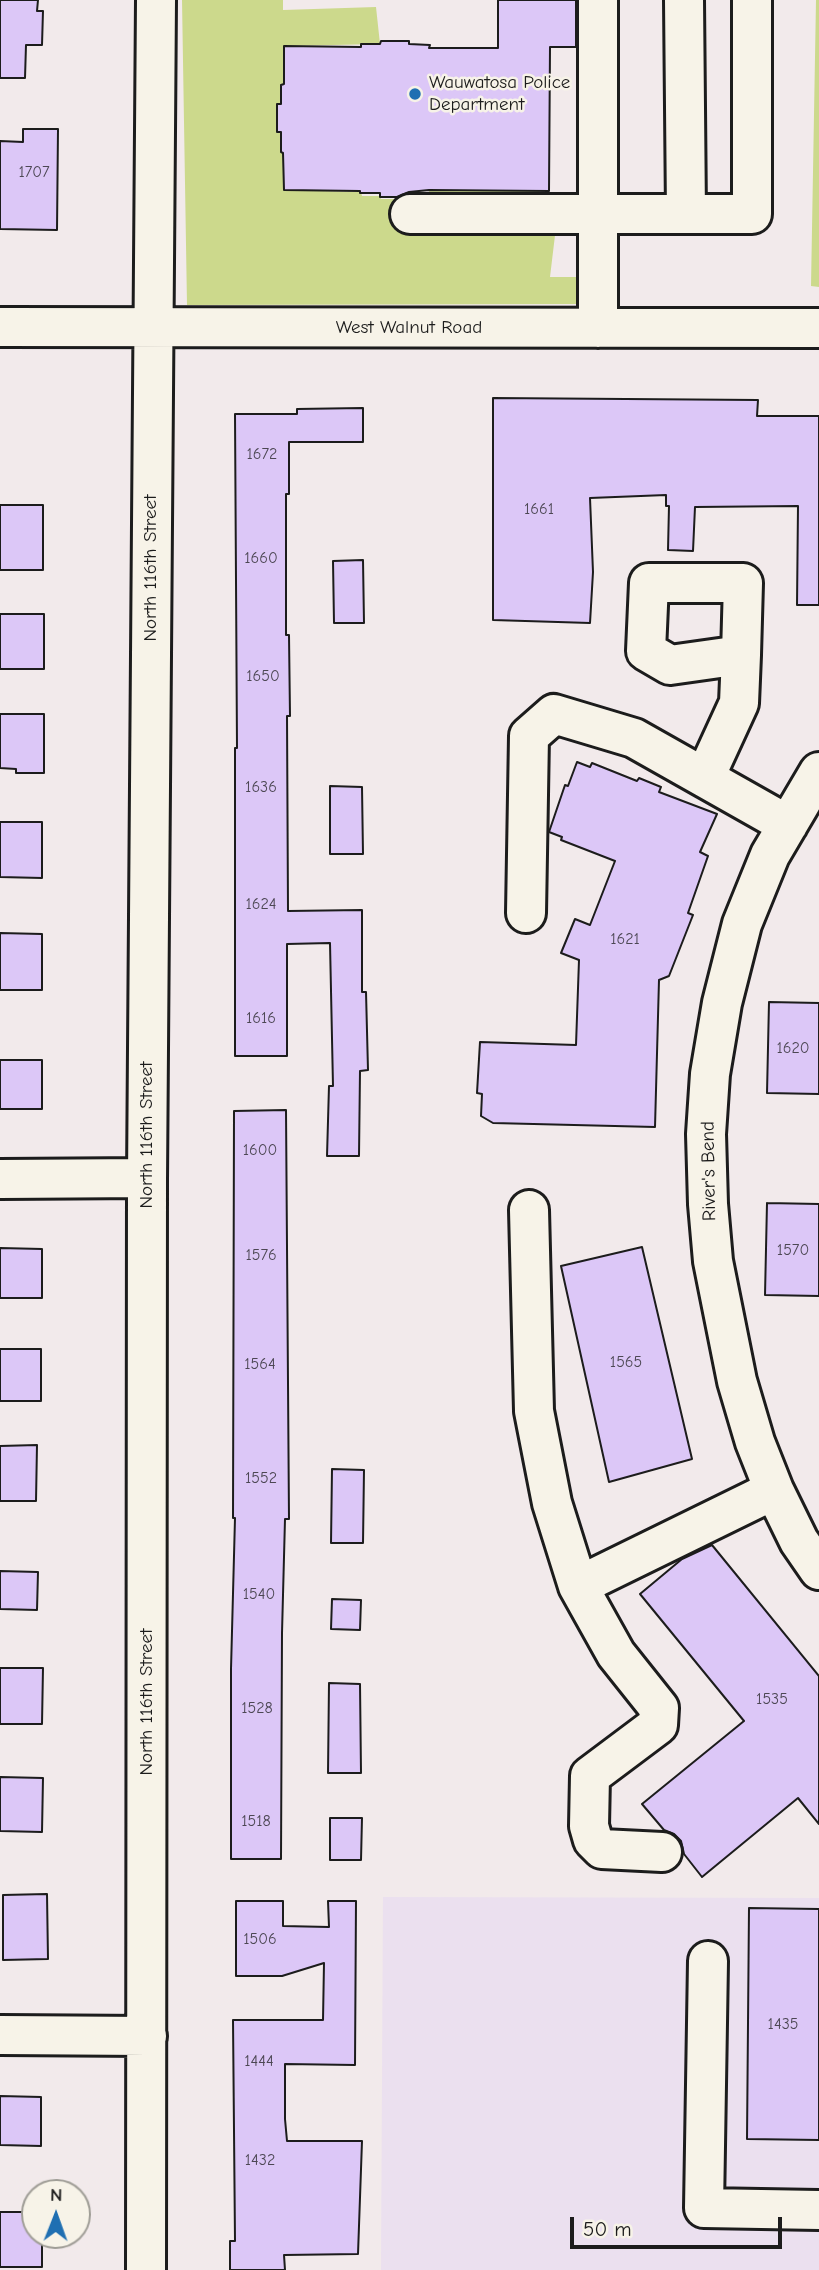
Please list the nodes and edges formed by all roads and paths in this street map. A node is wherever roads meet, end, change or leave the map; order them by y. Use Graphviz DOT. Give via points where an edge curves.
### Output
graph roads {
  1 [pos="156,0"];
  2 [pos="598,0"];
  3 [pos="684,0"];
  4 [pos="752,0"];
  5 [pos="410,214"];
  6 [pos="598,214"];
  7 [pos="685,214"];
  8 [pos="0,327"];
  9 [pos="153,327"];
  10 [pos="598,328"];
  11 [pos="819,328"];
  12 [pos="741,654"];
  13 [pos="819,772"];
  14 [pos="705,777"];
  15 [pos="788,825"];
  16 [pos="526,913"];
  17 [pos="147,1178"];
  18 [pos="0,1179"];
  19 [pos="529,1210"];
  20 [pos="774,1490"];
  21 [pos="819,1570"];
  22 [pos="578,1586"];
  23 [pos="662,1852"];
  24 [pos="708,1961"];
  25 [pos="0,2035"];
  26 [pos="147,2036"];
  27 [pos="819,2210"];
  28 [pos="146,2270"];
  1 -- 9 [label="street, North 116th Street"];
  2 -- 6 [label="street"];
  3 -- 7 [label="street"];
  4 -- 7 [label="street" via="751,214"];
  5 -- 6 [label="street"];
  6 -- 7 [label="street"];
  6 -- 10 [label="street"];
  8 -- 9 [label="street, West Walnut Road"];
  9 -- 10 [label="street, West Walnut Road"];
  9 -- 17 [label="street, North 116th Street"];
  10 -- 11 [label="street, West Walnut Road"];
  12 -- 14 [label="street" via="738,703"];
  13 -- 15 [label="street, River's Bend"];
  14 -- 15 [label="street"];
  14 -- 16 [label="street" via="634,738 554,714 529,736"];
  15 -- 20 [label="street, River's Bend" via="770,855 739,935 710,1074 706,1134 713,1261 726,1335 755,1442"];
  17 -- 18 [label="street"];
  17 -- 26 [label="street, North 116th Street"];
  19 -- 22 [label="street" via="534,1411 552,1503"];
  20 -- 21 [label="street, River's Bend"];
  20 -- 22 [label="street"];
  22 -- 23 [label="street" via="616,1654 659,1708 659,1725 590,1776 593,1840 602,1849"];
  24 -- 27 [label="street" via="704,2208"];
  25 -- 26 [label="street"];
  26 -- 28 [label="street, North 116th Street"];
}
